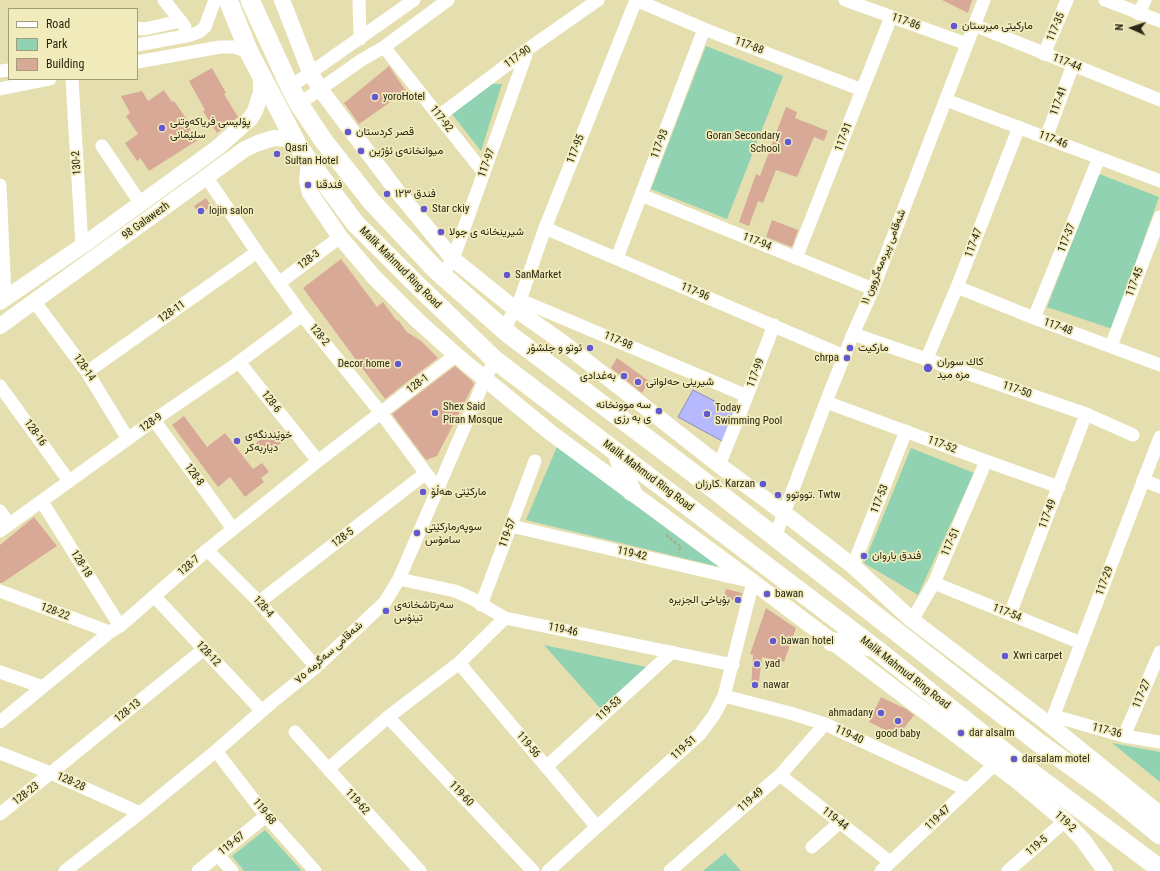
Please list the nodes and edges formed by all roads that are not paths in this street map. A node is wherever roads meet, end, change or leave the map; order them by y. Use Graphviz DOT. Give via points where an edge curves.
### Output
graph roads {
  1 [pos="164,0"];
  2 [pos="215,0"];
  3 [pos="228,0"];
  4 [pos="250,0"];
  5 [pos="282,0"];
  6 [pos="358,0"];
  7 [pos="414,0"];
  8 [pos="448,0"];
  9 [pos="598,0"];
  10 [pos="636,0"];
  11 [pos="845,0"];
  12 [pos="984,0"];
  13 [pos="1067,0"];
  14 [pos="1105,0"];
  15 [pos="1145,0"];
  16 [pos="1139,14"];
  17 [pos="891,17"];
  18 [pos="181,21"];
  19 [pos="1160,21"];
  20 [pos="974,25"];
  21 [pos="138,28"];
  22 [pos="704,29"];
  23 [pos="191,35"];
  24 [pos="360,39"];
  25 [pos="967,44"];
  26 [pos="138,45"];
  27 [pos="384,47"];
  28 [pos="528,50"];
  29 [pos="249,52"];
  30 [pos="1044,54"];
  31 [pos="138,62"];
  32 [pos="1073,65"];
  33 [pos="310,72"];
  34 [pos="261,75"];
  35 [pos="45,80"];
  36 [pos="72,80"];
  37 [pos="290,87"];
  38 [pos="0,89"];
  39 [pos="320,89"];
  40 [pos="862,90"];
  41 [pos="946,100"];
  42 [pos="1160,100"];
  43 [pos="299,104"];
  44 [pos="439,116"];
  45 [pos="1019,127"];
  46 [pos="1046,138"];
  47 [pos="102,146"];
  48 [pos="298,146"];
  49 [pos="1099,158"];
  50 [pos="309,161"];
  51 [pos="484,173"];
  52 [pos="207,178"];
  53 [pos="1160,181"];
  54 [pos="0,185"];
  55 [pos="641,195"];
  56 [pos="141,204"];
  57 [pos="1,205"];
  58 [pos="1160,217"];
  59 [pos="545,228"];
  60 [pos="340,237"];
  61 [pos="88,242"];
  62 [pos="257,252"];
  63 [pos="102,253"];
  64 [pos="617,258"];
  65 [pos="796,258"];
  66 [pos="453,259"];
  67 [pos="442,275"];
  68 [pos="279,283"];
  69 [pos="957,287"];
  70 [pos="872,289"];
  71 [pos="2,300"];
  72 [pos="34,301"];
  73 [pos="518,305"];
  74 [pos="302,315"];
  75 [pos="1034,318"];
  76 [pos="774,325"];
  77 [pos="0,326"];
  78 [pos="504,329"];
  79 [pos="853,334"];
  80 [pos="1111,346"];
  81 [pos="456,355"];
  82 [pos="844,356"];
  83 [pos="927,358"];
  84 [pos="495,360"];
  85 [pos="239,362"];
  86 [pos="1160,365"];
  87 [pos="87,372"];
  88 [pos="485,379"];
  89 [pos="0,386"];
  90 [pos="747,396"];
  91 [pos="826,402"];
  92 [pos="643,406"];
  93 [pos="381,413"];
  94 [pos="1086,414"];
  95 [pos="154,420"];
  96 [pos="630,426"];
  97 [pos="906,431"];
  98 [pos="1133,435"];
  99 [pos="1160,436"];
  100 [pos="128,439"];
  101 [pos="617,453"];
  102 [pos="318,461"];
  103 [pos="535,461"];
  104 [pos="986,461"];
  105 [pos="719,465"];
  106 [pos="426,473"];
  107 [pos="1143,480"];
  108 [pos="69,481"];
  109 [pos="1059,487"];
  110 [pos="1160,487"];
  111 [pos="438,488"];
  112 [pos="632,492"];
  113 [pos="42,502"];
  114 [pos="0,511"];
  115 [pos="784,513"];
  116 [pos="511,526"];
  117 [pos="5,528"];
  118 [pos="233,529"];
  119 [pos="775,537"];
  120 [pos="207,550"];
  121 [pos="853,566"];
  122 [pos="399,579"];
  123 [pos="753,582"];
  124 [pos="934,583"];
  125 [pos="0,591"];
  126 [pos="154,596"];
  127 [pos="259,602"];
  128 [pos="481,605"];
  129 [pos="1010,614"];
  130 [pos="505,618"];
  131 [pos="912,620"];
  132 [pos="115,629"];
  133 [pos="832,642"];
  134 [pos="1081,643"];
  135 [pos="204,649"];
  136 [pos="876,649"];
  137 [pos="672,652"];
  138 [pos="1160,654"];
  139 [pos="459,663"];
  140 [pos="732,665"];
  141 [pos="316,667"];
  142 [pos="0,672"];
  143 [pos="42,687"];
  144 [pos="724,696"];
  145 [pos="262,711"];
  146 [pos="388,717"];
  147 [pos="1052,721"];
  148 [pos="0,722"];
  149 [pos="825,724"];
  150 [pos="295,732"];
  151 [pos="1124,736"];
  152 [pos="1160,742"];
  153 [pos="216,751"];
  154 [pos="0,753"];
  155 [pos="1001,759"];
  156 [pos="546,767"];
  157 [pos="328,769"];
  158 [pos="51,774"];
  159 [pos="780,775"];
  160 [pos="968,790"];
  161 [pos="1106,791"];
  162 [pos="140,813"];
  163 [pos="0,814"];
  164 [pos="1160,814"];
  165 [pos="266,816"];
  166 [pos="1089,816"];
  167 [pos="1138,816"];
  168 [pos="1065,821"];
  169 [pos="839,823"];
  170 [pos="596,827"];
  171 [pos="1160,835"];
  172 [pos="1121,840"];
  173 [pos="812,847"];
  174 [pos="218,855"];
  175 [pos="885,867"];
  176 [pos="1160,869"];
  177 [pos="65,871"];
  178 [pos="198,871"];
  179 [pos="232,871"];
  180 [pos="315,871"];
  181 [pos="420,871"];
  182 [pos="533,871"];
  183 [pos="548,871"];
  184 [pos="670,871"];
  185 [pos="1008,871"];
  186 [pos="1105,871"];
  1 -- 18 [label="street"];
  2 -- 23 [label="street" via="204,27"];
  3 -- 29 [label="highway, Malik Mahmud Ring Road"];
  4 -- 37 [label="highway"];
  5 -- 33 [label="main road"];
  6 -- 24 [label="street"];
  7 -- 24 [label="street"];
  8 -- 27 [label="street"];
  9 -- 28 [label="street, 117-90"];
  10 -- 22 [label="street, 117-88"];
  10 -- 59 [label="street, 117-95"];
  11 -- 17 [label="street, 117-86"];
  12 -- 20 [label="street, شەقامی پیرەمەگروون ١١"];
  13 -- 30 [label="street, 117-35"];
  14 -- 16 [label="street"];
  15 -- 16 [label="street"];
  16 -- 19 [label="street"];
  17 -- 25 [label="street, 117-86"];
  17 -- 40 [label="street, 117-91"];
  18 -- 21 [label="street"];
  18 -- 23 [label="street"];
  20 -- 25 [label="street, شەقامی پیرەمەگروون ١١"];
  20 -- 30 [label="street, 117-44"];
  22 -- 40 [label="street, 117-88"];
  22 -- 55 [label="street, 117-93"];
  23 -- 26 [label="street"];
  24 -- 33 [label="street"];
  25 -- 41 [label="street, شەقامی پیرەمەگروون ١١"];
  27 -- 39 [label="street"];
  27 -- 44 [label="street, 117-92"];
  28 -- 44 [label="street, 117-90"];
  28 -- 51 [label="street, 117-97"];
  29 -- 31 [label="street" via="234,47 220,47"];
  29 -- 34 [label="highway, Malik Mahmud Ring Road"];
  30 -- 32 [label="street, 117-44"];
  32 -- 42 [label="street, 117-44"];
  32 -- 46 [label="street, 117-41"];
  33 -- 37 [label="street"];
  33 -- 39 [label="main road"];
  34 -- 48 [label="highway, Malik Mahmud Ring Road"];
  34 -- 56 [label="main road, 98 Galawezh" via="259,102 250,119 217,148"];
  35 -- 38 [label="street"];
  36 -- 61 [label="street, 130-2"];
  37 -- 43 [label="highway"];
  39 -- 43 [label="street"];
  39 -- 66 [label="main road" via="396,191"];
  40 -- 65 [label="street, 117-91"];
  41 -- 45 [label="street, 117-46"];
  41 -- 70 [label="street, شەقامی پیرەمەگروون ١١"];
  43 -- 67 [label="highway" via="323,140 371,201"];
  44 -- 51 [label="street, 117-92"];
  45 -- 46 [label="street, 117-46"];
  45 -- 69 [label="street, 117-47"];
  46 -- 49 [label="street, 117-46"];
  47 -- 56 [label="street"];
  48 -- 50 [label="highway, Malik Mahmud Ring Road"];
  48 -- 52 [label="main road, 98 Galawezh" via="283,138 264,140 245,149"];
  49 -- 53 [label="street, 117-46"];
  49 -- 75 [label="street, 117-37"];
  50 -- 60 [label="main road, 119-2" via="307,181 310,193"];
  50 -- 84 [label="highway, Malik Mahmud Ring Road" via="355,223"];
  51 -- 66 [label="street, 117-97"];
  52 -- 62 [label="street, 128-2"];
  52 -- 63 [label="main road, 98 Galawezh"];
  54 -- 57 [label="street"];
  55 -- 64 [label="street, 117-93"];
  55 -- 65 [label="street, 117-94"];
  56 -- 61 [label="main road, 98 Galawezh"];
  57 -- 71 [label="street"];
  58 -- 80 [label="street, 117-45"];
  59 -- 64 [label="street, 117-96"];
  59 -- 73 [label="street, 117-95"];
  60 -- 68 [label="street, 128-3"];
  60 -- 81 [label="main road, 119-2" via="374,277"];
  61 -- 63 [label="main road" via="97,239 102,243"];
  61 -- 71 [label="main road, 98 Galawezh"];
  62 -- 68 [label="street, 128-2"];
  62 -- 87 [label="street, 128-11"];
  63 -- 72 [label="main road, 98 Galawezh"];
  64 -- 76 [label="street, 117-96"];
  65 -- 70 [label="street, 117-94"];
  66 -- 67 [label="street, 117-97"];
  66 -- 73 [label="main road"];
  67 -- 78 [label="highway"];
  68 -- 74 [label="street, 128-2"];
  69 -- 75 [label="street, 117-48"];
  69 -- 83 [label="street, 117-47"];
  70 -- 79 [label="street, شەقامی پیرەمەگروون ١١"];
  72 -- 77 [label="main road, 98 Galawezh"];
  72 -- 87 [label="street, 128-14"];
  73 -- 78 [label="street"];
  73 -- 90 [label="street, 117-98"];
  73 -- 92 [label="main road"];
  74 -- 85 [label="street, 128-9"];
  74 -- 93 [label="street, 128-2"];
  75 -- 80 [label="street, 117-48"];
  76 -- 82 [label="street, 117-96"];
  76 -- 90 [label="street, 117-99"];
  78 -- 96 [label="highway"];
  79 -- 82 [label="street, شەقامی پیرەمەگروون ١١"];
  79 -- 83 [label="street, 117-50"];
  80 -- 86 [label="street, 117-48"];
  81 -- 88 [label="main road, 119-2"];
  81 -- 93 [label="street, 128-1"];
  82 -- 91 [label="street, شەقامی پیرەمەگروون ١١"];
  83 -- 94 [label="street, 117-50"];
  84 -- 88 [label="street, شەقامی سەگرمە ٧٥"];
  84 -- 101 [label="highway, Malik Mahmud Ring Road"];
  85 -- 95 [label="street, 128-9"];
  85 -- 102 [label="street, 128-6"];
  87 -- 100 [label="street, 128-14"];
  88 -- 111 [label="street, شەقامی سەگرمە ٧٥"];
  88 -- 112 [label="main road, 119-2" via="551,433"];
  89 -- 108 [label="street, 128-16"];
  90 -- 105 [label="street, 117-99"];
  91 -- 97 [label="street, 117-52"];
  91 -- 115 [label="street, شەقامی پیرەمەگروون ١١"];
  92 -- 96 [label="main road"];
  92 -- 105 [label="main road"];
  93 -- 102 [label="street, 128-7"];
  93 -- 106 [label="street, 128-2"];
  94 -- 98 [label="street, 117-50"];
  94 -- 109 [label="street, 117-49"];
  95 -- 100 [label="street, 128-9"];
  95 -- 118 [label="street, 128-8"];
  96 -- 119 [label="highway"];
  97 -- 104 [label="street, 117-52"];
  97 -- 121 [label="street, 117-53"];
  99 -- 107 [label="street, 117-29"];
  100 -- 108 [label="street, 128-9"];
  101 -- 112 [label="highway"];
  101 -- 136 [label="highway, Malik Mahmud Ring Road"];
  102 -- 118 [label="street, 128-7"];
  103 -- 116 [label="street, 119-57"];
  104 -- 109 [label="street, 117-52"];
  104 -- 124 [label="street, 117-51"];
  105 -- 115 [label="main road"];
  106 -- 111 [label="street, 128-2"];
  106 -- 127 [label="street, 128-5"];
  107 -- 110 [label="street"];
  107 -- 134 [label="street, 117-29"];
  108 -- 113 [label="street, 128-9"];
  109 -- 129 [label="street, 117-49"];
  111 -- 122 [label="street, شەقامی سەگرمە ٧٥"];
  112 -- 123 [label="main road, 119-2"];
  113 -- 117 [label="street, 128-9"];
  113 -- 132 [label="street, 128-18"];
  114 -- 117 [label="street"];
  115 -- 119 [label="street, شەقامی پیرەمەگروون ١١"];
  115 -- 121 [label="main road"];
  116 -- 123 [label="street, 119-42"];
  116 -- 128 [label="street, 119-57"];
  118 -- 120 [label="street, 128-7"];
  119 -- 161 [label="highway" via="1039,743"];
  120 -- 126 [label="street, 128-7"];
  120 -- 127 [label="street, 128-4"];
  121 -- 131 [label="main road"];
  122 -- 128 [label="street, 119-46" via="455,591"];
  122 -- 141 [label="street, شەقامی سەگرمە ٧٥" via="385,602"];
  123 -- 133 [label="main road, 119-2"];
  123 -- 140 [label="street, 119-51"];
  124 -- 129 [label="street, 117-54"];
  124 -- 131 [label="street, 117-51"];
  125 -- 132 [label="street, 128-22"];
  126 -- 132 [label="street, 128-7"];
  126 -- 135 [label="street, 128-12"];
  127 -- 141 [label="street, 128-4"];
  128 -- 130 [label="street, 119-46"];
  129 -- 134 [label="street, 117-54"];
  130 -- 137 [label="street, 119-46"];
  130 -- 139 [label="street"];
  131 -- 147 [label="main road"];
  132 -- 143 [label="street, 128-7"];
  133 -- 136 [label="highway" via="854,643"];
  133 -- 155 [label="main road, 119-2"];
  134 -- 147 [label="street, 117-29"];
  135 -- 145 [label="street, 128-12"];
  135 -- 158 [label="street, 128-13"];
  136 -- 155 [label="highway, Malik Mahmud Ring Road"];
  137 -- 140 [label="street, 119-46"];
  137 -- 156 [label="street, 119-53"];
  138 -- 151 [label="street, 117-27"];
  139 -- 146 [label="street"];
  139 -- 156 [label="street, 119-56"];
  140 -- 144 [label="street, 119-51"];
  141 -- 145 [label="street, شەقامی سەگرمە ٧٥"];
  142 -- 143 [label="street"];
  143 -- 148 [label="street, 128-7"];
  144 -- 149 [label="street, 119-40"];
  144 -- 170 [label="street, 119-51" via="700,734"];
  145 -- 153 [label="street, شەقامی سەگرمە ٧٥"];
  146 -- 157 [label="street"];
  146 -- 182 [label="street, 119-60"];
  147 -- 151 [label="street, 117-36"];
  147 -- 164 [label="main road"];
  149 -- 159 [label="street, 119-49"];
  149 -- 160 [label="street, 119-40"];
  150 -- 157 [label="street, 119-62"];
  151 -- 152 [label="street, 117-36"];
  153 -- 162 [label="street, شەقامی سەگرمە ٧٥"];
  153 -- 165 [label="street, 119-68"];
  154 -- 158 [label="street, 128-28"];
  155 -- 160 [label="street, 119-47"];
  155 -- 166 [label="highway, Malik Mahmud Ring Road"];
  155 -- 168 [label="main road, 119-2" via="1016,780"];
  156 -- 170 [label="street, 119-56"];
  157 -- 181 [label="street, 119-62"];
  158 -- 162 [label="street, 128-28"];
  158 -- 163 [label="street, 128-23"];
  159 -- 169 [label="street, 119-44"];
  159 -- 184 [label="street, 119-49"];
  160 -- 175 [label="street, 119-47"];
  161 -- 166 [label="highway" via="1105,806 1098,813"];
  161 -- 167 [label="highway"];
  162 -- 177 [label="street, شەقامی سەگرمە ٧٥"];
  165 -- 174 [label="street, 119-67"];
  165 -- 180 [label="street, 119-68"];
  166 -- 172 [label="highway, Malik Mahmud Ring Road"];
  167 -- 171 [label="highway"];
  167 -- 172 [label="highway" via="1124,824"];
  168 -- 185 [label="street, 119-5"];
  168 -- 186 [label="main road, 119-2" via="1083,840"];
  169 -- 173 [label="street"];
  169 -- 175 [label="street, 119-44"];
  170 -- 183 [label="street, 119-51"];
  172 -- 176 [label="highway, Malik Mahmud Ring Road"];
  174 -- 178 [label="street, 119-67"];
  174 -- 179 [label="street"];
}
